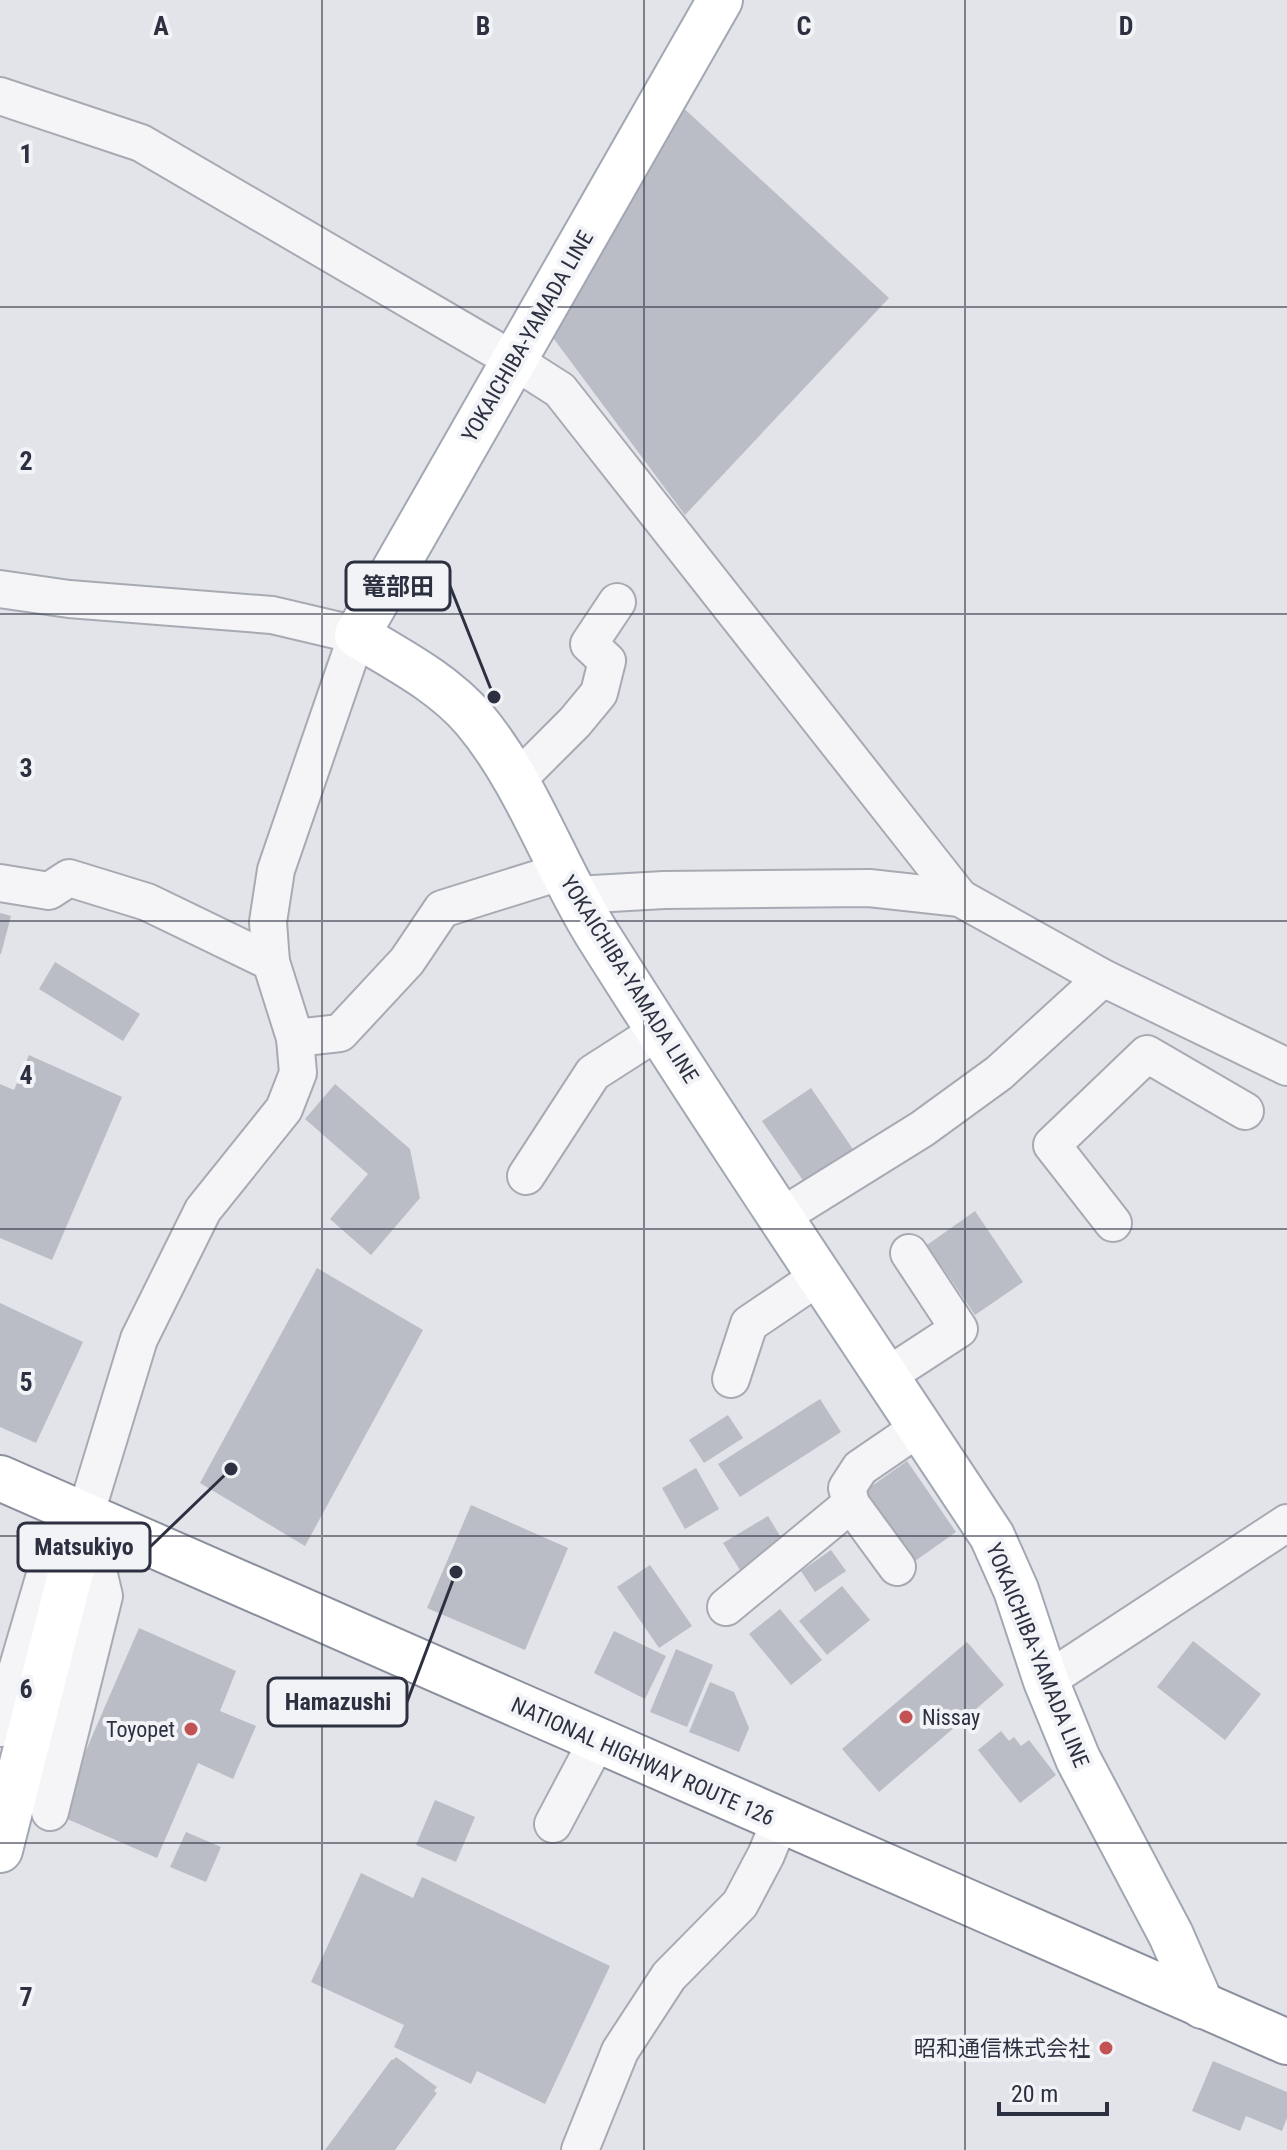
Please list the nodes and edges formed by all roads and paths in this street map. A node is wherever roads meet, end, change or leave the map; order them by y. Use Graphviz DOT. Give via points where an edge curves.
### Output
graph roads {
  1 [pos="720,0"];
  2 [pos="0,96"];
  3 [pos="513,360"];
  4 [pos="0,589"];
  5 [pos="617,602"];
  6 [pos="357,635"];
  7 [pos="515,782"];
  8 [pos="0,883"];
  9 [pos="570,883"];
  10 [pos="960,898"];
  11 [pos="271,962"];
  12 [pos="1103,978"];
  13 [pos="660,1030"];
  14 [pos="1219,1035"];
  15 [pos="295,1038"];
  16 [pos="1287,1067"];
  17 [pos="1198,1084"];
  18 [pos="1245,1111"];
  19 [pos="526,1176"];
  20 [pos="782,1216"];
  21 [pos="1113,1223"];
  22 [pos="909,1253"];
  23 [pos="821,1275"];
  24 [pos="887,1376"];
  25 [pos="731,1379"];
  26 [pos="920,1427"];
  27 [pos="0,1478"];
  28 [pos="851,1504"];
  29 [pos="85,1516"];
  30 [pos="1287,1523"];
  31 [pos="897,1567"];
  32 [pos="726,1607"];
  33 [pos="1046,1681"];
  34 [pos="0,1728"];
  35 [pos="597,1741"];
  36 [pos="50,1812"];
  37 [pos="780,1821"];
  38 [pos="553,1824"];
  39 [pos="0,1850"];
  40 [pos="1202,2006"];
  41 [pos="1287,2042"];
  42 [pos="580,2150"];
  1 -- 3 [label="main road, YOKAICHIBA-YAMADA LINE"];
  2 -- 3 [label="street" via="141,143"];
  3 -- 6 [label="main road, YOKAICHIBA-YAMADA LINE"];
  3 -- 10 [label="street" via="560,390"];
  4 -- 6 [label="street" via="272,615"];
  5 -- 7 [label="street" via="589,644 607,661 599,693"];
  6 -- 7 [label="main road, YOKAICHIBA-YAMADA LINE" via="452,696"];
  6 -- 11 [label="street" via="276,870 268,922"];
  7 -- 9 [label="main road, YOKAICHIBA-YAMADA LINE"];
  8 -- 11 [label="street" via="49,891 69,878 147,902"];
  9 -- 10 [label="street" via="664,890 869,888"];
  9 -- 13 [label="main road, YOKAICHIBA-YAMADA LINE"];
  9 -- 15 [label="street" via="442,909 407,961 340,1033"];
  10 -- 12 [label="street"];
  11 -- 15 [label="street"];
  12 -- 14 [label="street"];
  12 -- 20 [label="street" via="999,1073 922,1129"];
  13 -- 19 [label="street" via="593,1073"];
  13 -- 20 [label="main road, YOKAICHIBA-YAMADA LINE"];
  14 -- 16 [label="street"];
  14 -- 17 [label="street"];
  15 -- 29 [label="street" via="298,1073 284,1109 203,1210 139,1339"];
  17 -- 18 [label="street"];
  17 -- 21 [label="street" via="1147,1054 1052,1145"];
  20 -- 23 [label="main road, YOKAICHIBA-YAMADA LINE"];
  22 -- 24 [label="street" via="959,1329"];
  23 -- 24 [label="main road, YOKAICHIBA-YAMADA LINE"];
  23 -- 25 [label="street" via="749,1324"];
  24 -- 26 [label="main road, YOKAICHIBA-YAMADA LINE"];
  26 -- 28 [label="street" via="860,1468 847,1488"];
  26 -- 33 [label="main road, YOKAICHIBA-YAMADA LINE" via="992,1536"];
  27 -- 29 [label="main road, NATIONAL HIGHWAY ROUTE 126"];
  28 -- 31 [label="street"];
  28 -- 32 [label="street"];
  29 -- 34 [label="street" via="49,1561"];
  29 -- 35 [label="main road, NATIONAL HIGHWAY ROUTE 126"];
  29 -- 36 [label="street" via="104,1596"];
  29 -- 39 [label="main road"];
  30 -- 33 [label="street"];
  33 -- 40 [label="main road, YOKAICHIBA-YAMADA LINE" via="1078,1759 1171,1935"];
  35 -- 37 [label="main road, NATIONAL HIGHWAY ROUTE 126"];
  35 -- 38 [label="street"];
  37 -- 40 [label="main road, NATIONAL HIGHWAY ROUTE 126"];
  37 -- 42 [label="street" via="740,1904 669,1976 620,2051"];
  40 -- 41 [label="main road, NATIONAL HIGHWAY ROUTE 126"];
}
